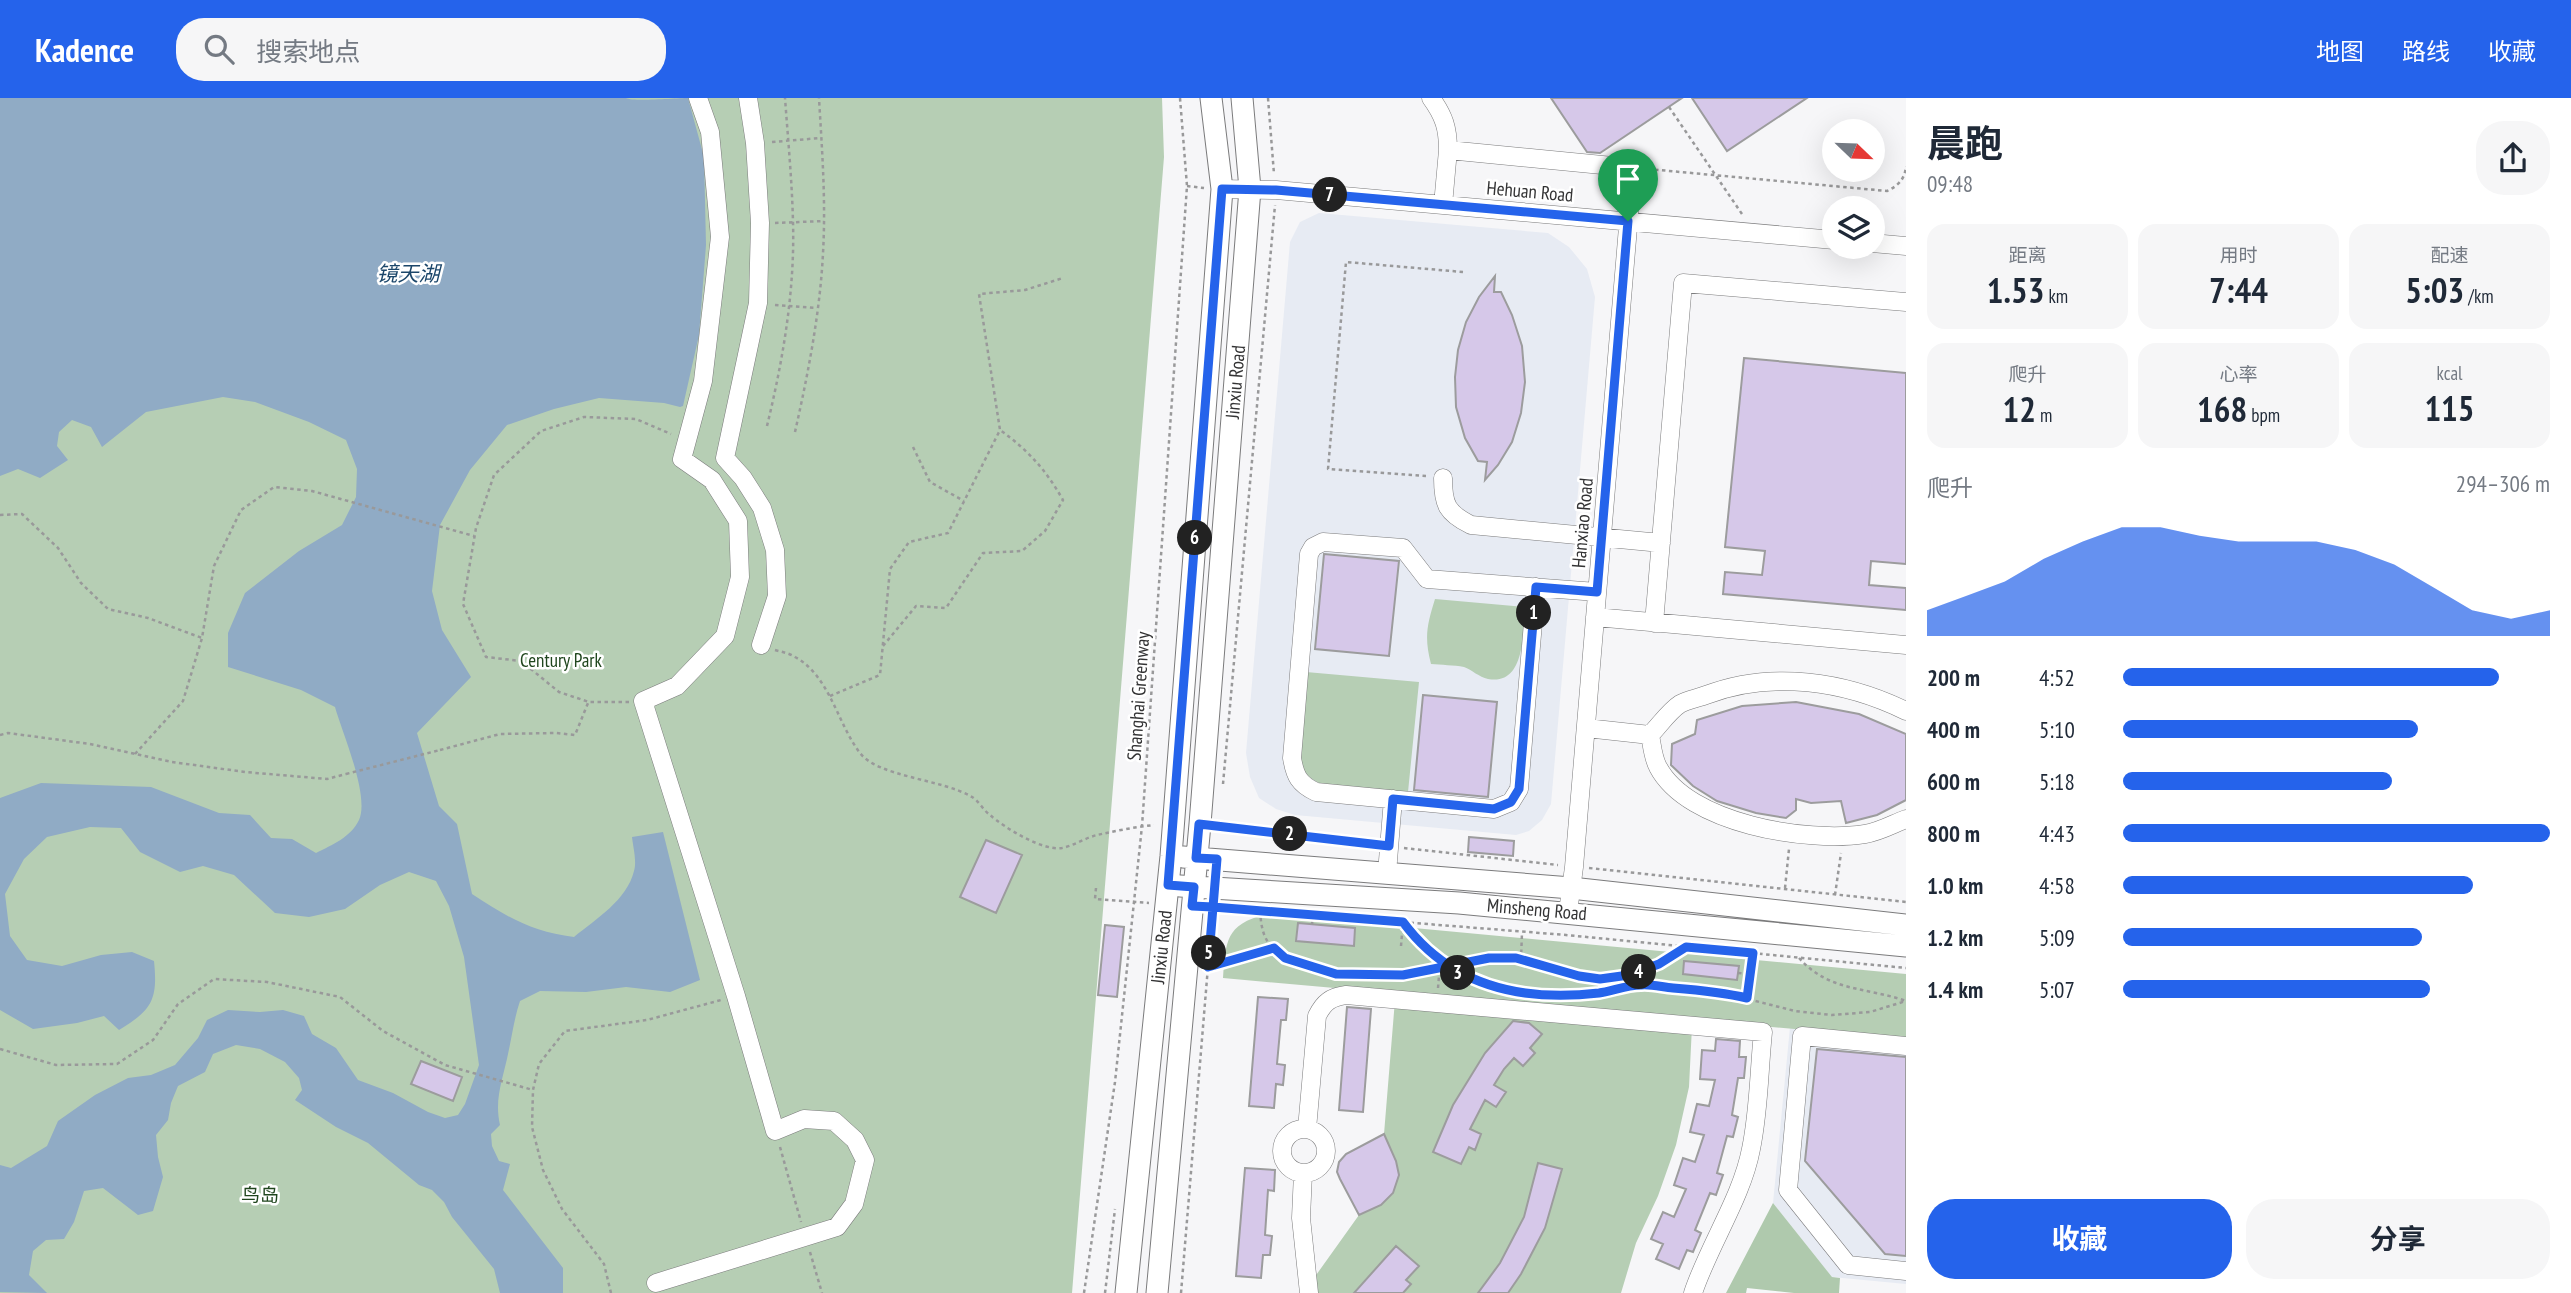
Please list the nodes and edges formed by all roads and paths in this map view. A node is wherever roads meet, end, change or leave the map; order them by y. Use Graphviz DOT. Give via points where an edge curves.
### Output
graph roads {
  1 [pos="698,98"];
  2 [pos="748,98"];
  3 [pos="785,98"];
  4 [pos="818,98"];
  5 [pos="1180,98"];
  6 [pos="1211,98"];
  7 [pos="1242,98"];
  8 [pos="1268,98"];
  9 [pos="1431,98"];
  10 [pos="1669,107"];
  11 [pos="821,138"];
  12 [pos="788,141"];
  13 [pos="755,143"];
  14 [pos="1448,150"];
  15 [pos="1906,166"];
  16 [pos="1633,168"];
  17 [pos="1714,175"];
  18 [pos="1222,189"];
  19 [pos="1250,189"];
  20 [pos="1276,190"];
  21 [pos="1443,205"];
  22 [pos="824,221"];
  23 [pos="1628,221"];
  24 [pos="793,222"];
  25 [pos="760,223"];
  26 [pos="1755,233"];
  27 [pos="1822,239"];
  28 [pos="1885,244"];
  29 [pos="1906,246"];
  30 [pos="1462,272"];
  31 [pos="1063,278"];
  32 [pos="1906,302"];
  33 [pos="758,303"];
  34 [pos="789,306"];
  35 [pos="817,308"];
  36 [pos="767,426"];
  37 [pos="1000,430"];
  38 [pos="795,432"];
  39 [pos="687,441"];
  40 [pos="914,447"];
  41 [pos="1443,478"];
  42 [pos="964,501"];
  43 [pos="0,515"];
  44 [pos="474,536"];
  45 [pos="1602,538"];
  46 [pos="1661,543"];
  47 [pos="1536,587"];
  48 [pos="1597,592"];
  49 [pos="1595,617"];
  50 [pos="1654,623"];
  51 [pos="202,638"];
  52 [pos="761,645"];
  53 [pos="1906,645"];
  54 [pos="883,646"];
  55 [pos="830,696"];
  56 [pos="643,701"];
  57 [pos="589,702"];
  58 [pos="1906,711"];
  59 [pos="1586,728"];
  60 [pos="0,735"];
  61 [pos="1650,735"];
  62 [pos="135,754"];
  63 [pos="1223,784"];
  64 [pos="1393,799"];
  65 [pos="1906,819"];
  66 [pos="1167,824"];
  67 [pos="1199,824"];
  68 [pos="1142,826"];
  69 [pos="1791,832"];
  70 [pos="1843,835"];
  71 [pos="1389,846"];
  72 [pos="1171,856"];
  73 [pos="1196,858"];
  74 [pos="1574,867"];
  75 [pos="1387,873"];
  76 [pos="1096,888"];
  77 [pos="1571,888"];
  78 [pos="1785,889"];
  79 [pos="1835,895"];
  80 [pos="1161,897"];
  81 [pos="1203,897"];
  82 [pos="1134,902"];
  83 [pos="1906,902"];
  84 [pos="1224,908"];
  85 [pos="1248,910"];
  86 [pos="1260,911"];
  87 [pos="1568,912"];
  88 [pos="1313,915"];
  89 [pos="1403,922"];
  90 [pos="1312,924"];
  91 [pos="1906,925"];
  92 [pos="1522,932"];
  93 [pos="1401,946"];
  94 [pos="1906,946"];
  95 [pos="1686,947"];
  96 [pos="1274,948"];
  97 [pos="1753,953"];
  98 [pos="1799,958"];
  99 [pos="1521,960"];
  100 [pos="1445,965"];
  101 [pos="1208,967"];
  102 [pos="1906,968"];
  103 [pos="1738,973"];
  104 [pos="1750,974"];
  105 [pos="736,996"];
  106 [pos="1747,998"];
  107 [pos="1906,1001"];
  108 [pos="1436,1003"];
  109 [pos="1906,1046"];
  110 [pos="0,1049"];
  111 [pos="533,1090"];
  112 [pos="1307,1129"];
  113 [pos="775,1131"];
  114 [pos="1303,1173"];
  115 [pos="806,1237"];
  116 [pos="1906,1271"];
  117 [pos="656,1283"];
  118 [pos="611,1293"];
  119 [pos="822,1293"];
  120 [pos="1084,1293"];
  121 [pos="1126,1293"];
  122 [pos="1157,1293"];
  123 [pos="1181,1293"];
  124 [pos="1309,1293"];
  125 [pos="1693,1293"];
  1 -- 39 [label="street" via="710,132 720,237 703,381"];
  2 -- 13 [label="street"];
  3 -- 12 [label="path"];
  4 -- 11 [label="path"];
  5 -- 68 [label="path, Shanghai Greenway" via="1187,186"];
  6 -- 18 [label="main road, Jinxiu Road"];
  7 -- 19 [label="main road, Jinxiu Road"];
  8 -- 20 [label="path"];
  9 -- 14 [label="street" via="1448,129"];
  10 -- 17 [label="path"];
  11 -- 12 [label="path"];
  11 -- 22 [label="path"];
  12 -- 13 [label="path"];
  12 -- 24 [label="path"];
  13 -- 25 [label="street"];
  14 -- 16 [label="street"];
  14 -- 21 [label="street"];
  15 -- 17 [label="path" via="1898,186 1887,191"];
  16 -- 17 [label="path"];
  16 -- 23 [label="street, Hanxiao Road"];
  17 -- 26 [label="path"];
  18 -- 19 [label="street, Hehuan Road"];
  18 -- 66 [label="main road, Jinxiu Road"];
  19 -- 20 [label="street, Hehuan Road"];
  19 -- 67 [label="main road, Jinxiu Road"];
  20 -- 21 [label="street, Hehuan Road"];
  20 -- 63 [label="path"];
  21 -- 23 [label="street, Hehuan Road"];
  22 -- 24 [label="path"];
  22 -- 35 [label="path"];
  23 -- 26 [label="street, Hehuan Road"];
  23 -- 45 [label="street, Hanxiao Road"];
  24 -- 25 [label="path"];
  24 -- 34 [label="path"];
  25 -- 33 [label="street"];
  26 -- 27 [label="street, Hehuan Road"];
  28 -- 29 [label="street"];
  30 -- 41 [label="path" via="1346,262 1328,469"];
  31 -- 37 [label="path" via="1026,290 979,294"];
  32 -- 46 [label="street" via="1683,283"];
  33 -- 34 [label="path"];
  33 -- 52 [label="street" via="725,458 762,508 775,550 777,596"];
  34 -- 35 [label="path"];
  34 -- 36 [label="path"];
  35 -- 38 [label="path"];
  37 -- 42 [label="path"];
  37 -- 54 [label="path" via="1025,448 1063,500 1045,531 1022,551 983,553 946,608 916,606"];
  39 -- 44 [label="path" via="636,419 584,417 541,431 494,475"];
  39 -- 56 [label="street" via="682,459 712,480 737,521 740,576 725,636 677,686"];
  40 -- 42 [label="path" via="930,482"];
  41 -- 45 [label="street" via="1443,499 1455,517 1471,525"];
  42 -- 54 [label="path" via="948,533 909,542 890,569"];
  43 -- 51 [label="path" via="22,514 58,548 81,583 108,609"];
  44 -- 51 [label="path" via="313,491 274,487 242,510 214,566"];
  44 -- 57 [label="path" via="463,604 486,657 521,661 559,692"];
  45 -- 46 [label="street"];
  45 -- 48 [label="street, Hanxiao Road"];
  46 -- 50 [label="street"];
  47 -- 48 [label="street"];
  47 -- 64 [label="street" via="1519,789 1511,802 1494,809"];
  47 -- 64 [label="street" via="1426,579 1403,548 1323,542 1309,554 1292,758 1295,775 1316,792"];
  48 -- 49 [label="street, Hanxiao Road"];
  49 -- 50 [label="street"];
  49 -- 59 [label="street, Hanxiao Road"];
  50 -- 53 [label="street"];
  51 -- 62 [label="path" via="183,701"];
  52 -- 55 [label="path" via="796,657"];
  54 -- 55 [label="path" via="880,675"];
  55 -- 68 [label="path" via="860,754 870,762 975,798 998,821 1042,845 1061,848"];
  56 -- 57 [label="path"];
  56 -- 105 [label="street"];
  57 -- 62 [label="path, bridge" via="575,735 500,734 327,779 245,772"];
  58 -- 61 [label="street" via="1875,696 1825,684 1772,681 1726,687 1680,704"];
  59 -- 61 [label="street"];
  59 -- 74 [label="street, Hanxiao Road"];
  60 -- 62 [label="path" via="90,744"];
  61 -- 69 [label="street" via="1658,766 1681,794 1714,814"];
  64 -- 71 [label="street"];
  65 -- 70 [label="street" via="1868,834"];
  66 -- 68 [label="path"];
  66 -- 72 [label="main road, Jinxiu Road"];
  67 -- 71 [label="path"];
  67 -- 73 [label="main road, Jinxiu Road"];
  68 -- 82 [label="path, Shanghai Greenway"];
  69 -- 70 [label="street"];
  69 -- 78 [label="path"];
  70 -- 79 [label="path"];
  71 -- 74 [label="path"];
  71 -- 75 [label="street"];
  72 -- 73 [label="main road, Minsheng Road"];
  72 -- 80 [label="main road, Jinxiu Road"];
  73 -- 75 [label="main road, Minsheng Road"];
  73 -- 81 [label="main road, Jinxiu Road"];
  74 -- 77 [label="street, Hanxiao Road"];
  74 -- 78 [label="path"];
  75 -- 77 [label="main road, Minsheng Road"];
  76 -- 82 [label="path" via="1095,899"];
  77 -- 87 [label="street, Hanxiao Road"];
  77 -- 91 [label="main road, Minsheng Road"];
  78 -- 79 [label="path"];
  79 -- 83 [label="path"];
  80 -- 81 [label="main road, Minsheng Road"];
  80 -- 82 [label="path"];
  80 -- 121 [label="main road, Jinxiu Road"];
  81 -- 84 [label="path"];
  81 -- 87 [label="main road, Minsheng Road"];
  81 -- 101 [label="path"];
  81 -- 122 [label="main road, Jinxiu Road"];
  82 -- 120 [label="path, Shanghai Greenway" via="1115,1082"];
  85 -- 86 [label="path"];
  86 -- 88 [label="path"];
  86 -- 96 [label="path" via="1262,929"];
  87 -- 94 [label="main road, Minsheng Road"];
  88 -- 89 [label="path"];
  88 -- 90 [label="path"];
  89 -- 92 [label="path"];
  89 -- 93 [label="path"];
  89 -- 100 [label="path"];
  92 -- 95 [label="path"];
  92 -- 99 [label="path"];
  95 -- 97 [label="path"];
  95 -- 99 [label="path" via="1649,968 1600,979"];
  96 -- 100 [label="path" via="1285,958 1336,974 1403,975"];
  96 -- 101 [label="path"];
  97 -- 98 [label="path"];
  97 -- 104 [label="path"];
  98 -- 102 [label="path"];
  98 -- 107 [label="path" via="1811,972 1828,981"];
  99 -- 100 [label="path" via="1489,958"];
  100 -- 106 [label="path" via="1490,986 1523,992 1568,995 1640,985 1713,990"];
  100 -- 108 [label="path"];
  101 -- 123 [label="path"];
  103 -- 104 [label="path"];
  104 -- 106 [label="path"];
  105 -- 111 [label="path" via="647,1020 565,1031 539,1064"];
  105 -- 113 [label="street"];
  106 -- 107 [label="path" via="1832,1015 1870,1012"];
  108 -- 112 [label="street" via="1346,995 1334,996 1323,1005 1317,1016"];
  108 -- 125 [label="street" via="1763,1032 1751,1149"];
  109 -- 116 [label="street" via="1802,1036 1788,1190 1848,1265"];
  110 -- 111 [label="path" via="56,1065 117,1064 153,1040 178,1004 214,979 254,981 340,997 383,1031 445,1065"];
  111 -- 118 [label="path" via="532,1128 542,1170 562,1209 604,1264"];
  112 -- 114 [label="street" via="1320,1136 1326,1149 1317,1168"];
  112 -- 114 [label="street" via="1292,1132 1282,1151 1286,1164"];
  113 -- 115 [label="path"];
  113 -- 115 [label="street" via="804,1119 834,1121 855,1140 865,1160 854,1204 837,1227"];
  114 -- 124 [label="street" via="1301,1218"];
  115 -- 117 [label="street"];
  115 -- 119 [label="path"];
}
